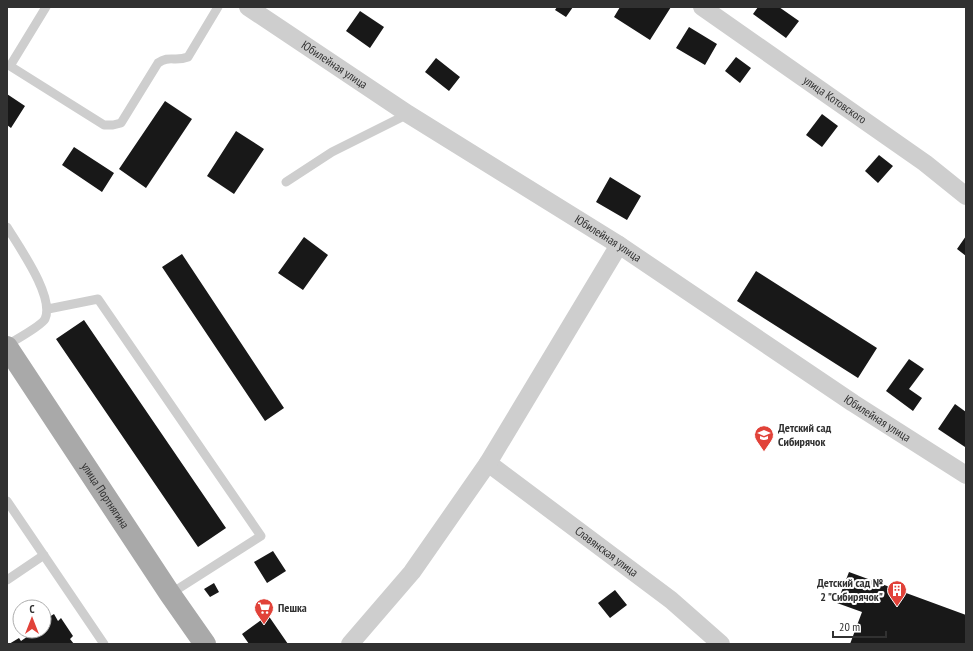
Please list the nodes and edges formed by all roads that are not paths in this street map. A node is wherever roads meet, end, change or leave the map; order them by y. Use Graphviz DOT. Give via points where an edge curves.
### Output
graph roads {
  1 [pos="46,7"];
  2 [pos="218,7"];
  3 [pos="248,7"];
  4 [pos="702,7"];
  5 [pos="8,65"];
  6 [pos="408,114"];
  7 [pos="286,182"];
  8 [pos="966,196"];
  9 [pos="7,228"];
  10 [pos="619,244"];
  11 [pos="48,309"];
  12 [pos="7,346"];
  13 [pos="488,463"];
  14 [pos="966,475"];
  15 [pos="7,501"];
  16 [pos="44,555"];
  17 [pos="7,580"];
  18 [pos="170,594"];
  19 [pos="104,644"];
  20 [pos="205,644"];
  21 [pos="350,644"];
  22 [pos="721,644"];
  1 -- 5 [label="lane"];
  2 -- 5 [label="lane" via="188,57 181,60 165,58 158,63 121,123 104,125"];
  3 -- 6 [label="street, Юбилейная улица"];
  4 -- 8 [label="street, улица Котовского" via="925,163"];
  6 -- 7 [label="lane" via="332,152"];
  6 -- 10 [label="street, Юбилейная улица"];
  9 -- 11 [label="lane" via="41,284"];
  10 -- 13 [label="street"];
  10 -- 14 [label="street, Юбилейная улица" via="853,403"];
  11 -- 12 [label="lane" via="45,320"];
  11 -- 18 [label="lane" via="98,299 261,536"];
  12 -- 18 [label="main road, улица Портнягина"];
  13 -- 21 [label="street" via="412,572"];
  13 -- 22 [label="street, Славянская улица" via="671,600"];
  15 -- 16 [label="lane"];
  16 -- 17 [label="lane"];
  16 -- 19 [label="lane"];
  18 -- 20 [label="main road, улица Портнягина"];
}
